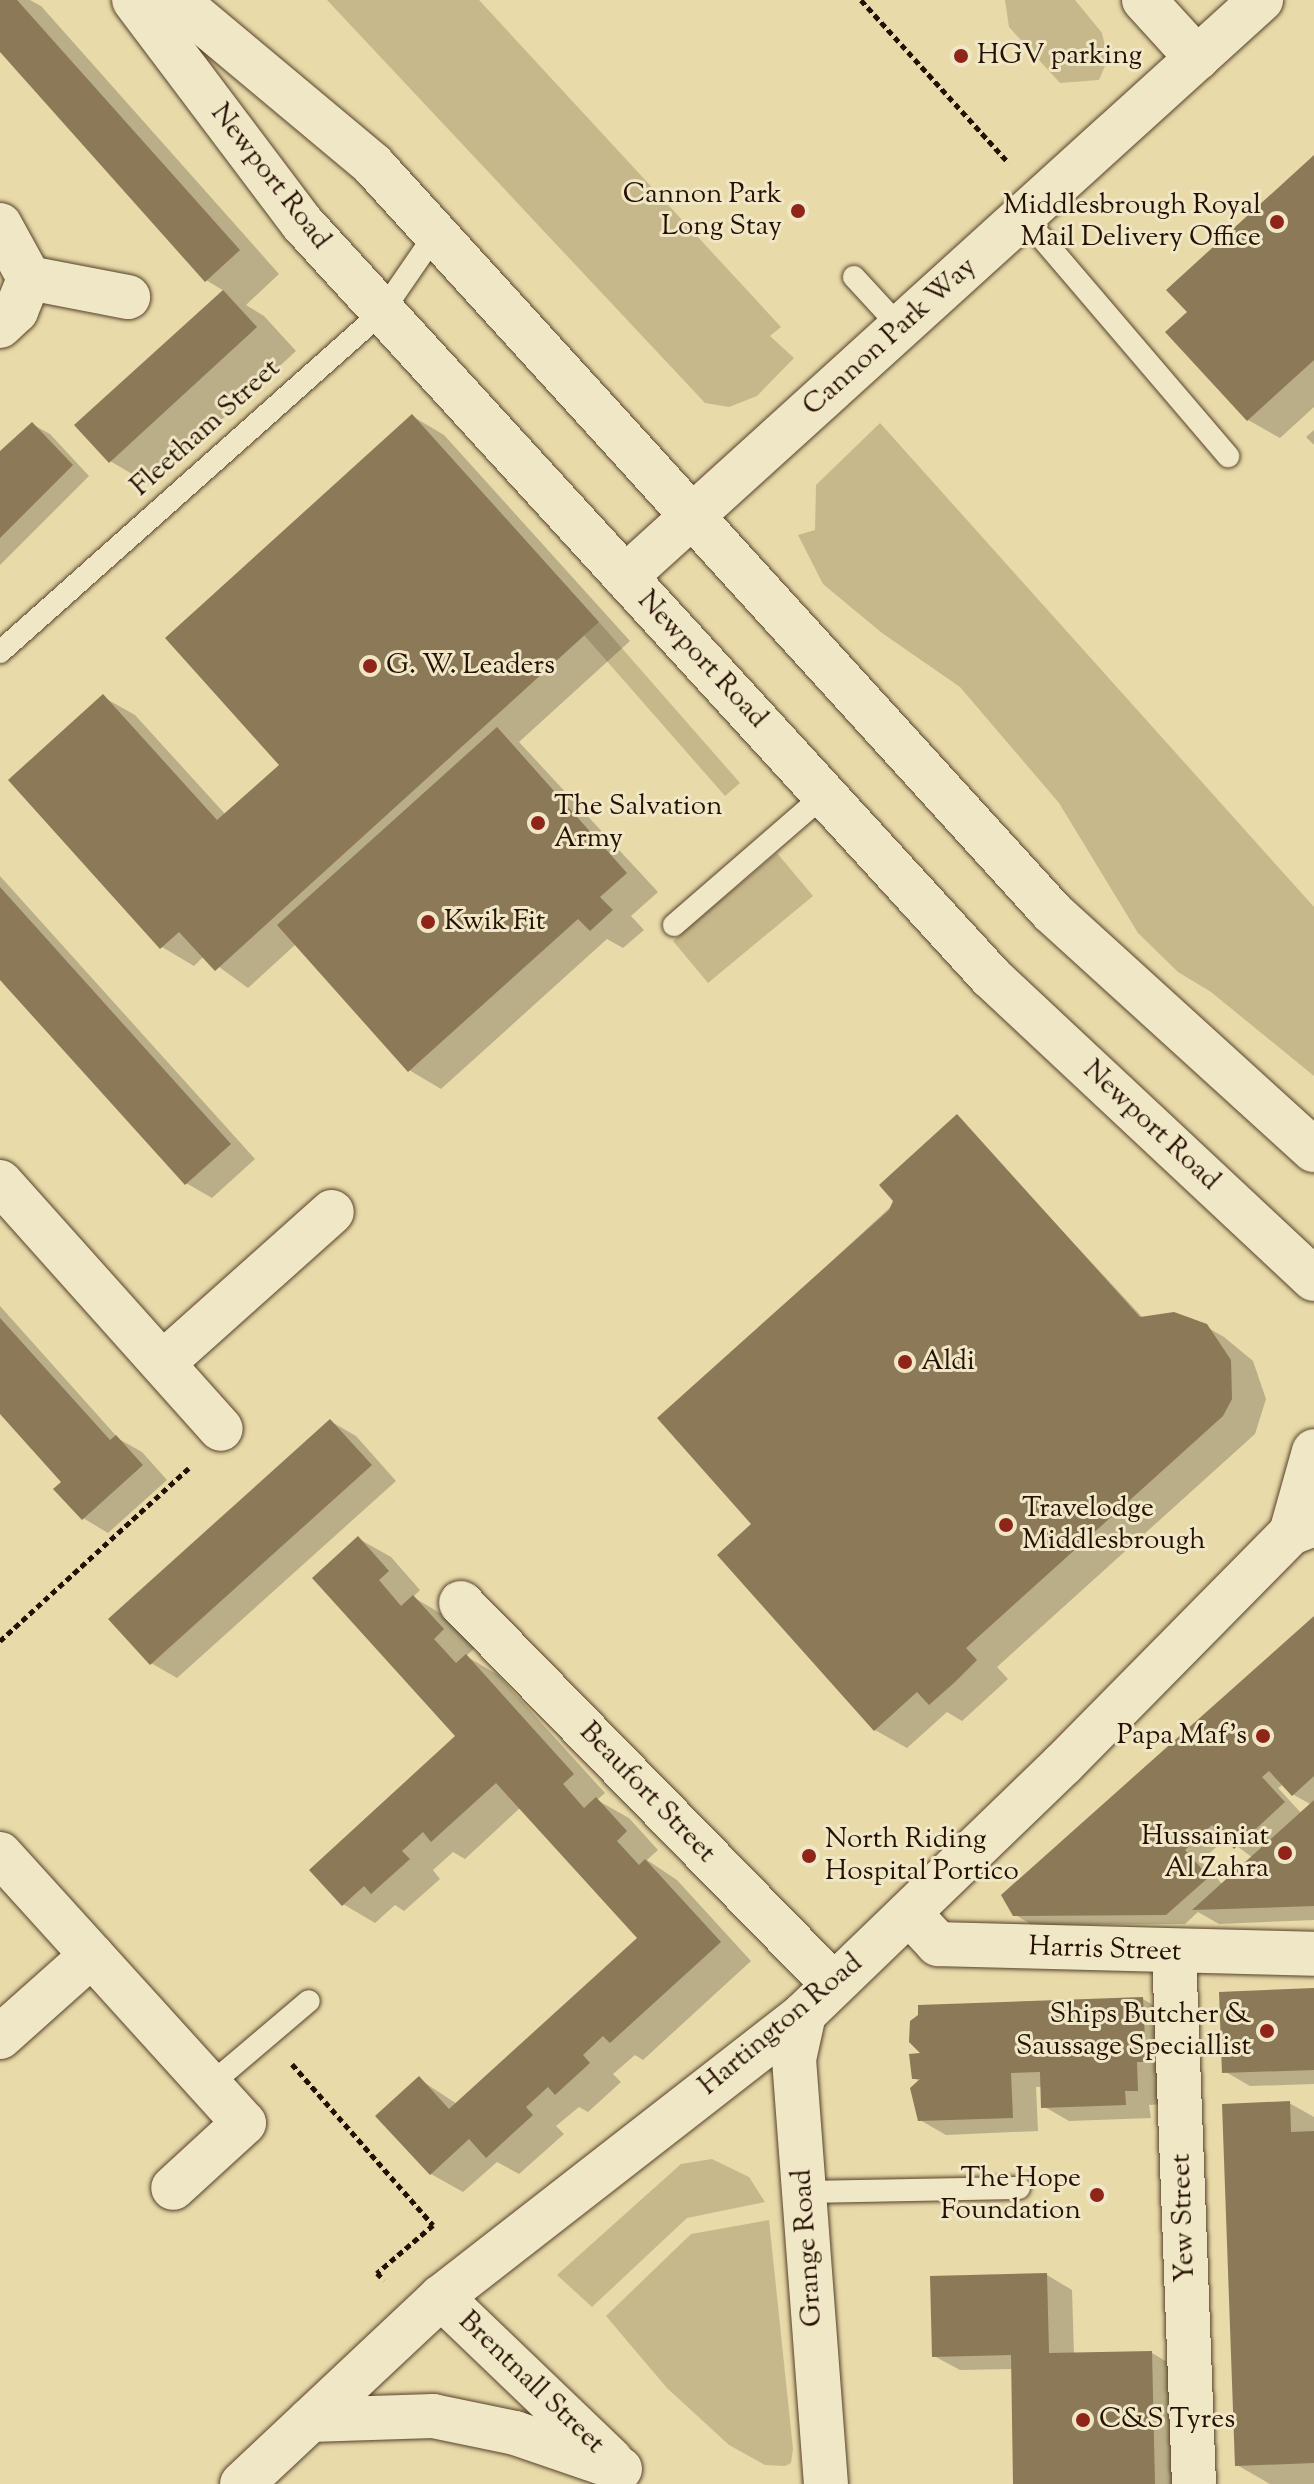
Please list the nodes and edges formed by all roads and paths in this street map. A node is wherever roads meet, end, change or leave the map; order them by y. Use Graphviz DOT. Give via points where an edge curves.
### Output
graph roads {
  1 [pos="134,0"];
  2 [pos="176,0"];
  3 [pos="861,0"];
  4 [pos="1144,0"];
  5 [pos="1261,0"];
  6 [pos="1197,58"];
  7 [pos="1032,208"];
  8 [pos="0,225"];
  9 [pos="435,235"];
  10 [pos="854,277"];
  11 [pos="29,278"];
  12 [pos="128,297"];
  13 [pos="382,312"];
  14 [pos="0,326"];
  15 [pos="900,327"];
  16 [pos="1228,456"];
  17 [pos="691,517"];
  18 [pos="625,577"];
  19 [pos="0,652"];
  20 [pos="825,794"];
  21 [pos="674,925"];
  22 [pos="1314,1150"];
  23 [pos="0,1182"];
  24 [pos="332,1212"];
  25 [pos="1314,1279"];
  26 [pos="164,1362"];
  27 [pos="208,1445"];
  28 [pos="1314,1451"];
  29 [pos="1303,1528"];
  30 [pos="461,1603"];
  31 [pos="0,1641"];
  32 [pos="0,1854"];
  33 [pos="910,1914"];
  34 [pos="1174,1952"];
  35 [pos="1314,1954"];
  36 [pos="92,1955"];
  37 [pos="818,1998"];
  38 [pos="309,2001"];
  39 [pos="267,2036"];
  40 [pos="0,2037"];
  41 [pos="211,2084"];
  42 [pos="173,2188"];
  43 [pos="1019,2188"];
  44 [pos="804,2192"];
  45 [pos="430,2307"];
  46 [pos="310,2420"];
  47 [pos="628,2476"];
  48 [pos="242,2484"];
  49 [pos="826,2484"];
  50 [pos="1194,2484"];
  1 -- 13 [label="street, Newport Road" via="302,223"];
  2 -- 9 [label="street, Newport Road" via="373,165"];
  3 -- 7 [label="path"];
  4 -- 6 [label="street"];
  5 -- 6 [label="street, Cannon Park Way"];
  6 -- 7 [label="street, Cannon Park Way"];
  7 -- 15 [label="street, Cannon Park Way"];
  7 -- 16 [label="lane"];
  8 -- 11 [label="street"];
  9 -- 13 [label="lane, Fleetham Street"];
  9 -- 17 [label="street, Newport Road"];
  10 -- 15 [label="lane"];
  11 -- 12 [label="street"];
  11 -- 14 [label="street" via="16,311"];
  13 -- 18 [label="street, Newport Road"];
  13 -- 19 [label="lane, Fleetham Street"];
  15 -- 17 [label="street, Cannon Park Way"];
  17 -- 18 [label="street, Cannon Park Way"];
  17 -- 22 [label="street, Newport Road" via="1052,912"];
  18 -- 20 [label="street, Newport Road"];
  20 -- 21 [label="lane"];
  20 -- 25 [label="street, Newport Road" via="991,977"];
  23 -- 26 [label="street"];
  24 -- 26 [label="street"];
  26 -- 27 [label="street"];
  27 -- 31 [label="path"];
  28 -- 29 [label="street, Hartington Road"];
  29 -- 33 [label="street, Hartington Road"];
  30 -- 37 [label="street, Beaufort Street"];
  32 -- 36 [label="street"];
  33 -- 34 [label="street, Harris Street" via="938,1944"];
  33 -- 37 [label="street, Hartington Road"];
  34 -- 35 [label="street, Harris Street"];
  34 -- 50 [label="street, Yew Street"];
  36 -- 40 [label="street"];
  36 -- 41 [label="street"];
  37 -- 44 [label="street, Grange Road" via="794,2059"];
  37 -- 45 [label="street, Hartington Road"];
  38 -- 39 [label="lane"];
  39 -- 41 [label="lane"];
  39 -- 45 [label="path" via="433,2225 377,2273"];
  41 -- 42 [label="street" via="244,2123"];
  43 -- 44 [label="lane"];
  44 -- 49 [label="street, Grange Road"];
  45 -- 46 [label="street, Hartington Road"];
  45 -- 47 [label="street, Brentnall Street"];
  46 -- 47 [label="street, Brentnall Street" via="433,2416 515,2433"];
  46 -- 48 [label="street, Hartington Road"];
}
